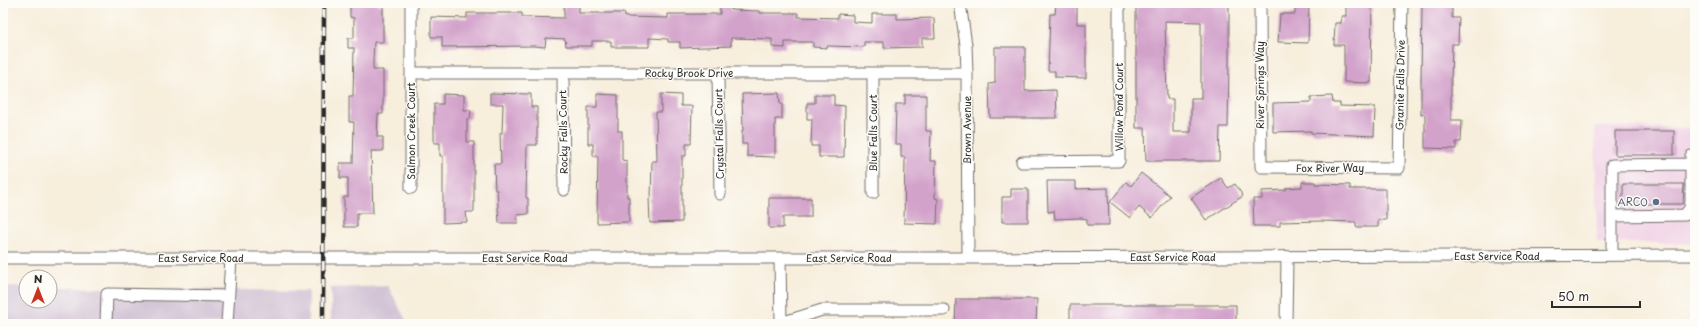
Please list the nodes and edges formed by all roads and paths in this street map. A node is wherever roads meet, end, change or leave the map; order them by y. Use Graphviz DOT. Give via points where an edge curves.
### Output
graph roads {
  1 [pos="411,3"];
  2 [pos="960,3"];
  3 [pos="1119,3"];
  4 [pos="1260,3"];
  5 [pos="1402,3"];
  6 [pos="411,73"];
  7 [pos="718,73"];
  8 [pos="873,73"];
  9 [pos="967,73"];
  10 [pos="563,74"];
  11 [pos="1693,160"];
  12 [pos="1022,162"];
  13 [pos="1261,167"];
  14 [pos="1399,168"];
  15 [pos="411,188"];
  16 [pos="564,190"];
  17 [pos="720,194"];
  18 [pos="873,194"];
  19 [pos="1612,216"];
  20 [pos="1612,255"];
  21 [pos="1695,255"];
  22 [pos="1287,256"];
  23 [pos="3,258"];
  24 [pos="231,258"];
  25 [pos="780,258"];
  26 [pos="968,258"];
  27 [pos="228,296"];
  28 [pos="944,310"];
  29 [pos="106,324"];
  30 [pos="226,324"];
  31 [pos="781,324"];
  32 [pos="1286,324"];
  1 -- 6 [label="street, Salmon Creek Court"];
  2 -- 9 [label="street, Brown Avenue"];
  3 -- 12 [label="street, Willow Pond Court" via="1119,161"];
  4 -- 13 [label="street, River Springs Way"];
  5 -- 14 [label="street, Granite Falls Drive"];
  6 -- 10 [label="street, Rocky Brook Drive"];
  6 -- 15 [label="street, Salmon Creek Court"];
  7 -- 8 [label="street, Rocky Brook Drive"];
  7 -- 10 [label="street, Rocky Brook Drive"];
  7 -- 17 [label="street, Crystal Falls Court"];
  8 -- 9 [label="street, Rocky Brook Drive"];
  8 -- 18 [label="street, Blue Falls Court"];
  9 -- 26 [label="street, Brown Avenue"];
  10 -- 16 [label="street, Rocky Falls Court"];
  11 -- 19 [label="street" via="1691,202 1685,215"];
  11 -- 19 [label="street" via="1612,165"];
  13 -- 14 [label="street, Fox River Way"];
  19 -- 20 [label="street"];
  20 -- 21 [label="street, East Service Road"];
  20 -- 22 [label="street, East Service Road"];
  22 -- 26 [label="street, East Service Road"];
  22 -- 32 [label="street"];
  23 -- 24 [label="street, East Service Road"];
  24 -- 25 [label="street, East Service Road"];
  24 -- 27 [label="street"];
  25 -- 26 [label="street, East Service Road"];
  25 -- 31 [label="street"];
  27 -- 29 [label="street" via="107,294"];
  27 -- 30 [label="street"];
  28 -- 31 [label="street" via="822,310"];
}
